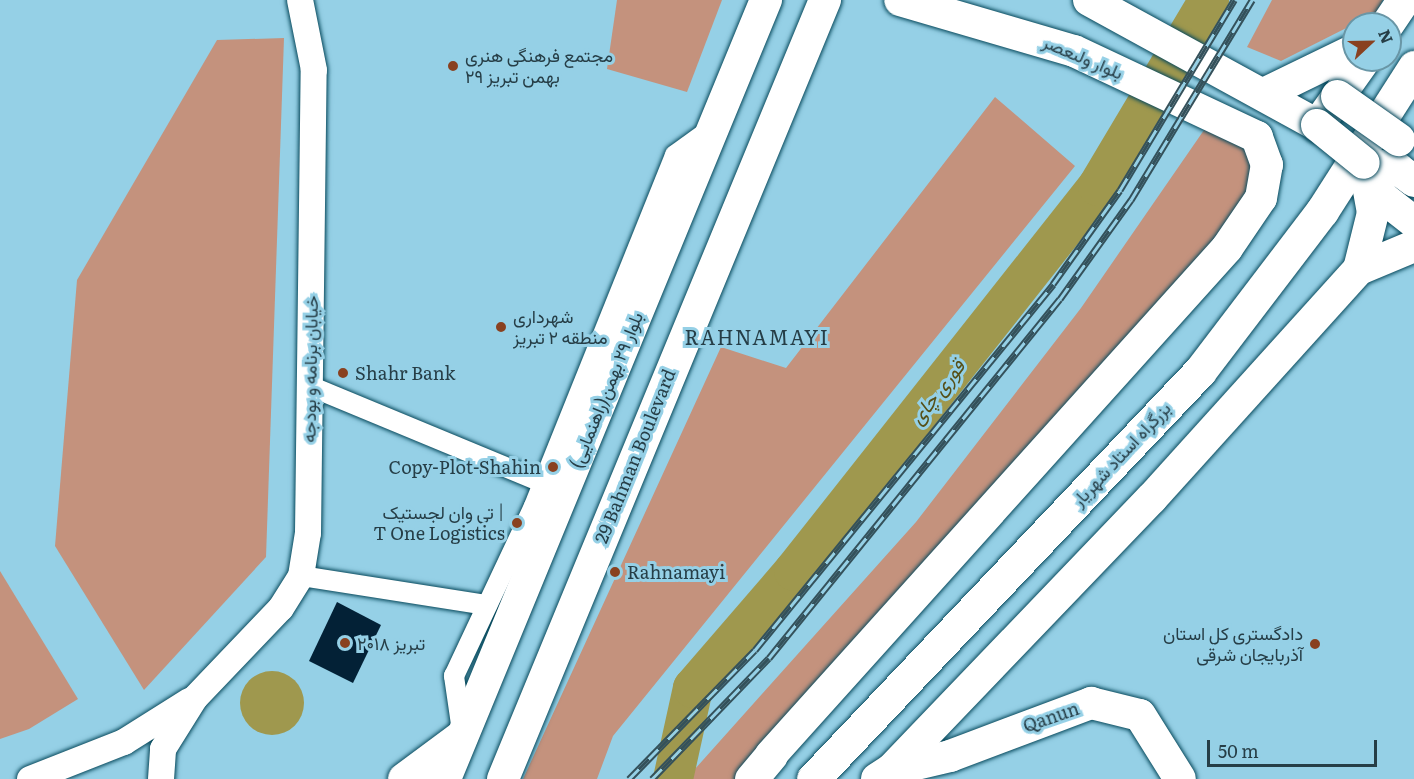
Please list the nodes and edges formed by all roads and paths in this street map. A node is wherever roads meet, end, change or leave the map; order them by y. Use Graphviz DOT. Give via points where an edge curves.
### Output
graph roads {
  1 [pos="300,0"];
  2 [pos="766,0"];
  3 [pos="825,0"];
  4 [pos="900,0"];
  5 [pos="1097,4"];
  6 [pos="1342,56"];
  7 [pos="1414,67"];
  8 [pos="1354,72"];
  9 [pos="1266,93"];
  10 [pos="1337,96"];
  11 [pos="1317,125"];
  12 [pos="713,128"];
  13 [pos="1406,140"];
  14 [pos="1364,163"];
  15 [pos="1414,181"];
  16 [pos="1414,222"];
  17 [pos="1414,246"];
  18 [pos="1359,269"];
  19 [pos="310,386"];
  20 [pos="543,483"];
  21 [pos="301,576"];
  22 [pos="487,605"];
  23 [pos="195,698"];
  24 [pos="463,736"];
  25 [pos="761,767"];
  26 [pos="884,775"];
  27 [pos="30,779"];
  28 [pos="161,779"];
  29 [pos="404,779"];
  30 [pos="445,779"];
  31 [pos="502,779"];
  32 [pos="813,779"];
  33 [pos="1180,779"];
  1 -- 19 [label="street, خیابان برنامه و بودجه" via="314,70"];
  2 -- 12 [label="main road, بلوار ٢٩ بهمن(راهنمایی)"];
  3 -- 31 [label="main road, 29 Bahman Boulevard"];
  4 -- 25 [label="main road, بلوار ولىعصر" via="1074,51 1257,137 1267,165 1261,198 1227,248"];
  5 -- 9 [label="main road"];
  6 -- 9 [label="main road"];
  7 -- 32 [label="highway, بزرگراه استاد شهریار" via="1322,211 1200,371"];
  8 -- 10 [label="highway"];
  9 -- 11 [label="main road"];
  10 -- 11 [label="highway"];
  10 -- 13 [label="highway, bridge"];
  11 -- 14 [label="main road, bridge"];
  12 -- 20 [label="street" via="675,155"];
  12 -- 24 [label="main road, بلوار ٢٩ بهمن(راهنمایی)"];
  14 -- 15 [label="main road" via="1398,169"];
  14 -- 16 [label="main road" via="1382,197"];
  14 -- 18 [label="main road" via="1372,213"];
  17 -- 18 [label="main road"];
  18 -- 26 [label="main road" via="1152,498"];
  19 -- 20 [label="street"];
  19 -- 21 [label="street, خیابان برنامه و بودجه" via="308,533"];
  20 -- 22 [label="street"];
  21 -- 22 [label="street"];
  21 -- 23 [label="street, خیابان برنامه و بودجه" via="281,608"];
  22 -- 24 [label="street" via="453,676"];
  23 -- 27 [label="street, خیابان برنامه و بودجه" via="124,742"];
  23 -- 28 [label="street, خیابان برنامه و بودجه" via="163,749"];
  24 -- 29 [label="main road"];
  24 -- 30 [label="main road, بلوار ٢٩ بهمن(راهنمایی)"];
  26 -- 33 [label="main road, Qanun" via="950,756 1091,703 1140,715"];
}
